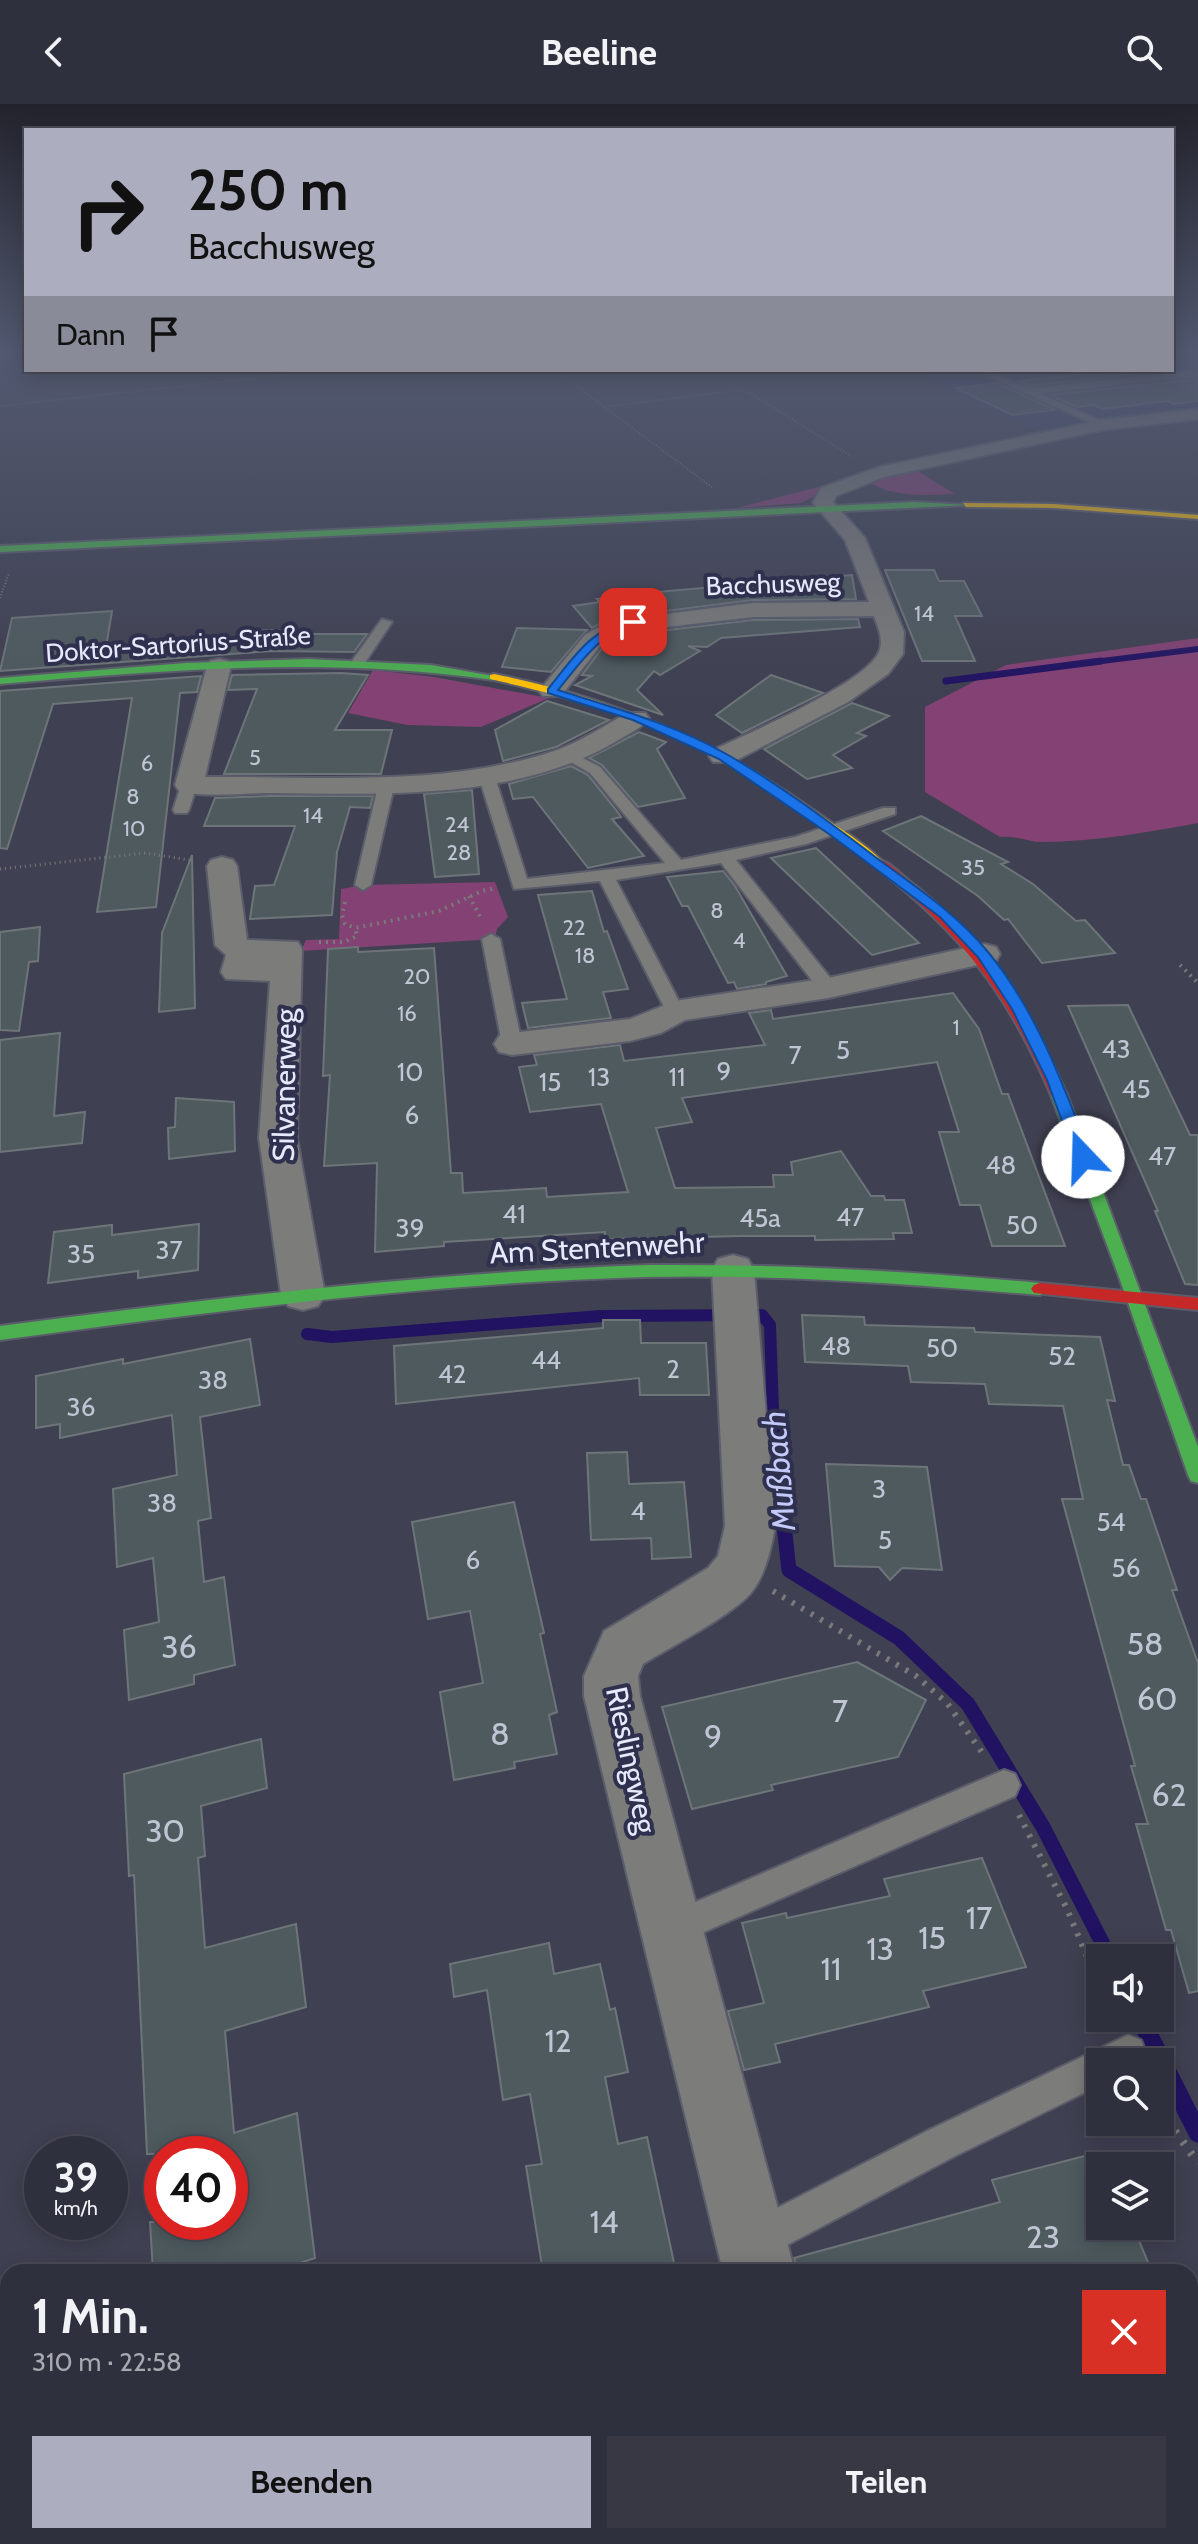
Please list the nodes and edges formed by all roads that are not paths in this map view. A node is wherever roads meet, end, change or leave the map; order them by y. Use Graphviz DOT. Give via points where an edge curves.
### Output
graph roads {
  1 [pos="907,467"];
  2 [pos="854,481"];
  3 [pos="914,504"];
  4 [pos="855,506"];
  5 [pos="827,508"];
  6 [pos="1198,517"];
  7 [pos="855,538"];
  8 [pos="0,549"];
  9 [pos="882,609"];
  10 [pos="386,622"];
  11 [pos="359,661"];
  12 [pos="219,666"];
  13 [pos="0,681"];
  14 [pos="552,691"];
  15 [pos="636,718"];
  16 [pos="569,755"];
  17 [pos="723,756"];
  18 [pos="486,774"];
  19 [pos="387,782"];
  20 [pos="889,811"];
  21 [pos="834,831"];
  22 [pos="724,856"];
  23 [pos="676,865"];
  24 [pos="222,866"];
  25 [pos="606,876"];
  26 [pos="363,885"];
  27 [pos="491,939"];
  28 [pos="984,954"];
  29 [pos="828,988"];
  30 [pos="675,1011"];
  31 [pos="512,1044"];
  32 [pos="303,1295"];
  33 [pos="1136,1297"];
  34 [pos="735,1298"];
  35 [pos="1198,1304"];
  36 [pos="0,1333"];
  37 [pos="1198,1475"];
  38 [pos="1004,1785"];
  39 [pos="670,1930"];
  40 [pos="1086,2073"];
  41 [pos="756,2257"];
  1 -- 2 [label="street"];
  2 -- 3 [label="street"];
  2 -- 4 [label="street" via="850,492"];
  2 -- 5 [label="street" via="828,492 823,499"];
  3 -- 4 [label="street"];
  3 -- 6 [label="street" via="1054,506"];
  4 -- 5 [label="street"];
  4 -- 7 [label="street" via="860,519"];
  5 -- 7 [label="street"];
  5 -- 8 [label="street"];
  7 -- 9 [label="street"];
  9 -- 14 [label="street, Bacchusweg" via="753,610 618,626 593,640"];
  9 -- 17 [label="street" via="893,645 878,670"];
  10 -- 11 [label="lane"];
  11 -- 12 [label="street, Doktor-Sartorius-Straße"];
  11 -- 14 [label="street, Doktor-Sartorius-Straße" via="447,670"];
  12 -- 13 [label="street, Doktor-Sartorius-Straße"];
  12 -- 19 [label="street" via="185,797"];
  14 -- 15 [label="street, Doktor-Sartorius-Straße"];
  15 -- 16 [label="street"];
  15 -- 17 [label="street, Doktor-Sartorius-Straße"];
  16 -- 18 [label="street"];
  16 -- 23 [label="lane" via="595,770"];
  17 -- 21 [label="street, Doktor-Sartorius-Straße"];
  18 -- 19 [label="street"];
  18 -- 25 [label="lane" via="520,885"];
  19 -- 26 [label="lane"];
  20 -- 21 [label="lane"];
  21 -- 22 [label="lane"];
  21 -- 28 [label="street, Doktor-Sartorius-Straße" via="924,897"];
  22 -- 23 [label="lane"];
  22 -- 29 [label="lane"];
  23 -- 25 [label="lane"];
  24 -- 32 [label="street, Silvanerweg" via="231,945 244,950 238,972 284,960 278,1138"];
  25 -- 30 [label="lane"];
  27 -- 31 [label="lane"];
  28 -- 29 [label="street"];
  28 -- 33 [label="street, Doktor-Sartorius-Straße" via="1054,1080"];
  29 -- 30 [label="street"];
  30 -- 31 [label="street" via="630,1030"];
  32 -- 34 [label="street, Am Stentenwehr" via="553,1276"];
  32 -- 36 [label="street, Am Stentenwehr"];
  33 -- 34 [label="street, Am Stentenwehr" via="956,1280"];
  33 -- 35 [label="street, Am Stentenwehr"];
  33 -- 37 [label="street, Doktor-Sartorius-Straße"];
  34 -- 39 [label="street, Rieslingweg" via="750,1526 745,1555 726,1584 623,1648 611,1676"];
  38 -- 39 [label="lane"];
  39 -- 41 [label="street, Rieslingweg"];
  40 -- 41 [label="lane, Rieslingweg" via="942,2143"];
}
